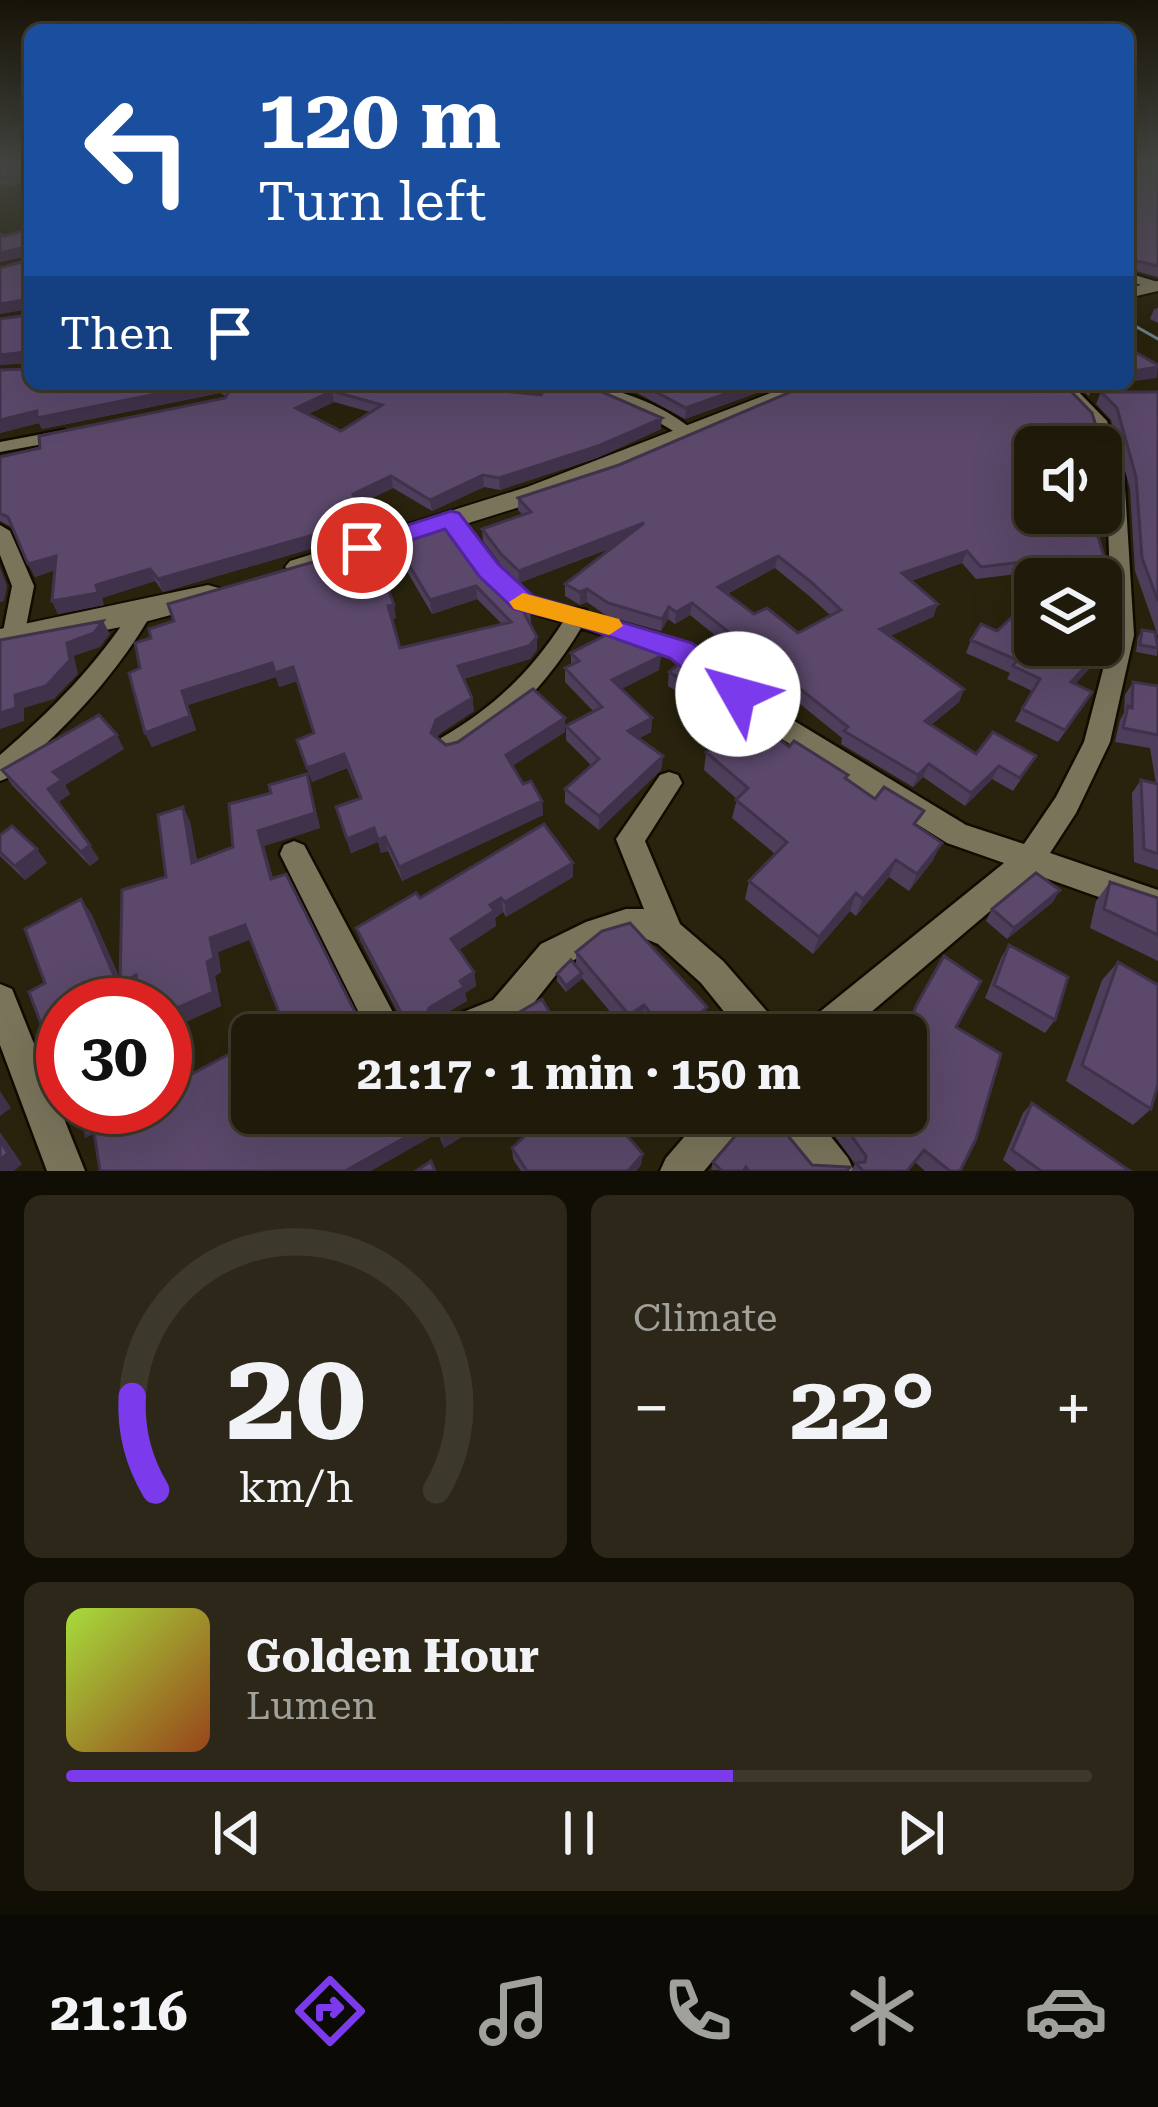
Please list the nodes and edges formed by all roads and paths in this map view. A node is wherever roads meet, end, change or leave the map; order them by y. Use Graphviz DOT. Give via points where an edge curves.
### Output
graph roads {
  1 [pos="595,390"];
  2 [pos="798,390"];
  3 [pos="1068,390"];
  4 [pos="686,431"];
  5 [pos="76,433"];
  6 [pos="0,447"];
  7 [pos="451,519"];
  8 [pos="0,531"];
  9 [pos="271,576"];
  10 [pos="226,590"];
  11 [pos="141,613"];
  12 [pos="578,615"];
  13 [pos="6,638"];
  14 [pos="450,745"];
  15 [pos="0,770"];
  16 [pos="669,783"];
  17 [pos="295,854"];
  18 [pos="1030,860"];
  19 [pos="1158,904"];
  20 [pos="669,934"];
  21 [pos="0,1000"];
  22 [pos="377,1014"];
  23 [pos="500,1014"];
  24 [pos="747,1014"];
  25 [pos="843,1014"];
  26 [pos="711,1134"];
  27 [pos="805,1134"];
  28 [pos="65,1171"];
  29 [pos="679,1171"];
  30 [pos="835,1171"];
  1 -- 4 [label="street"];
  2 -- 4 [label="main road"];
  3 -- 18 [label="street" via="1099,422 1115,472 1123,635 1096,742"];
  4 -- 7 [label="main road" via="608,467"];
  5 -- 6 [label="street"];
  7 -- 9 [label="main road"];
  7 -- 12 [label="street" via="524,603"];
  8 -- 13 [label="street" via="23,586"];
  10 -- 11 [label="main road"];
  11 -- 13 [label="main road"];
  11 -- 15 [label="street" via="83,696"];
  12 -- 14 [label="street" via="541,677"];
  12 -- 18 [label="street" via="681,650 759,712 958,834"];
  16 -- 20 [label="street" via="630,839"];
  17 -- 22 [label="street"];
  18 -- 19 [label="street"];
  18 -- 25 [label="street"];
  20 -- 23 [label="street" via="626,924 586,937 552,955"];
  20 -- 24 [label="street"];
  21 -- 28 [label="street"];
  26 -- 29 [label="street"];
  27 -- 30 [label="street"];
}
